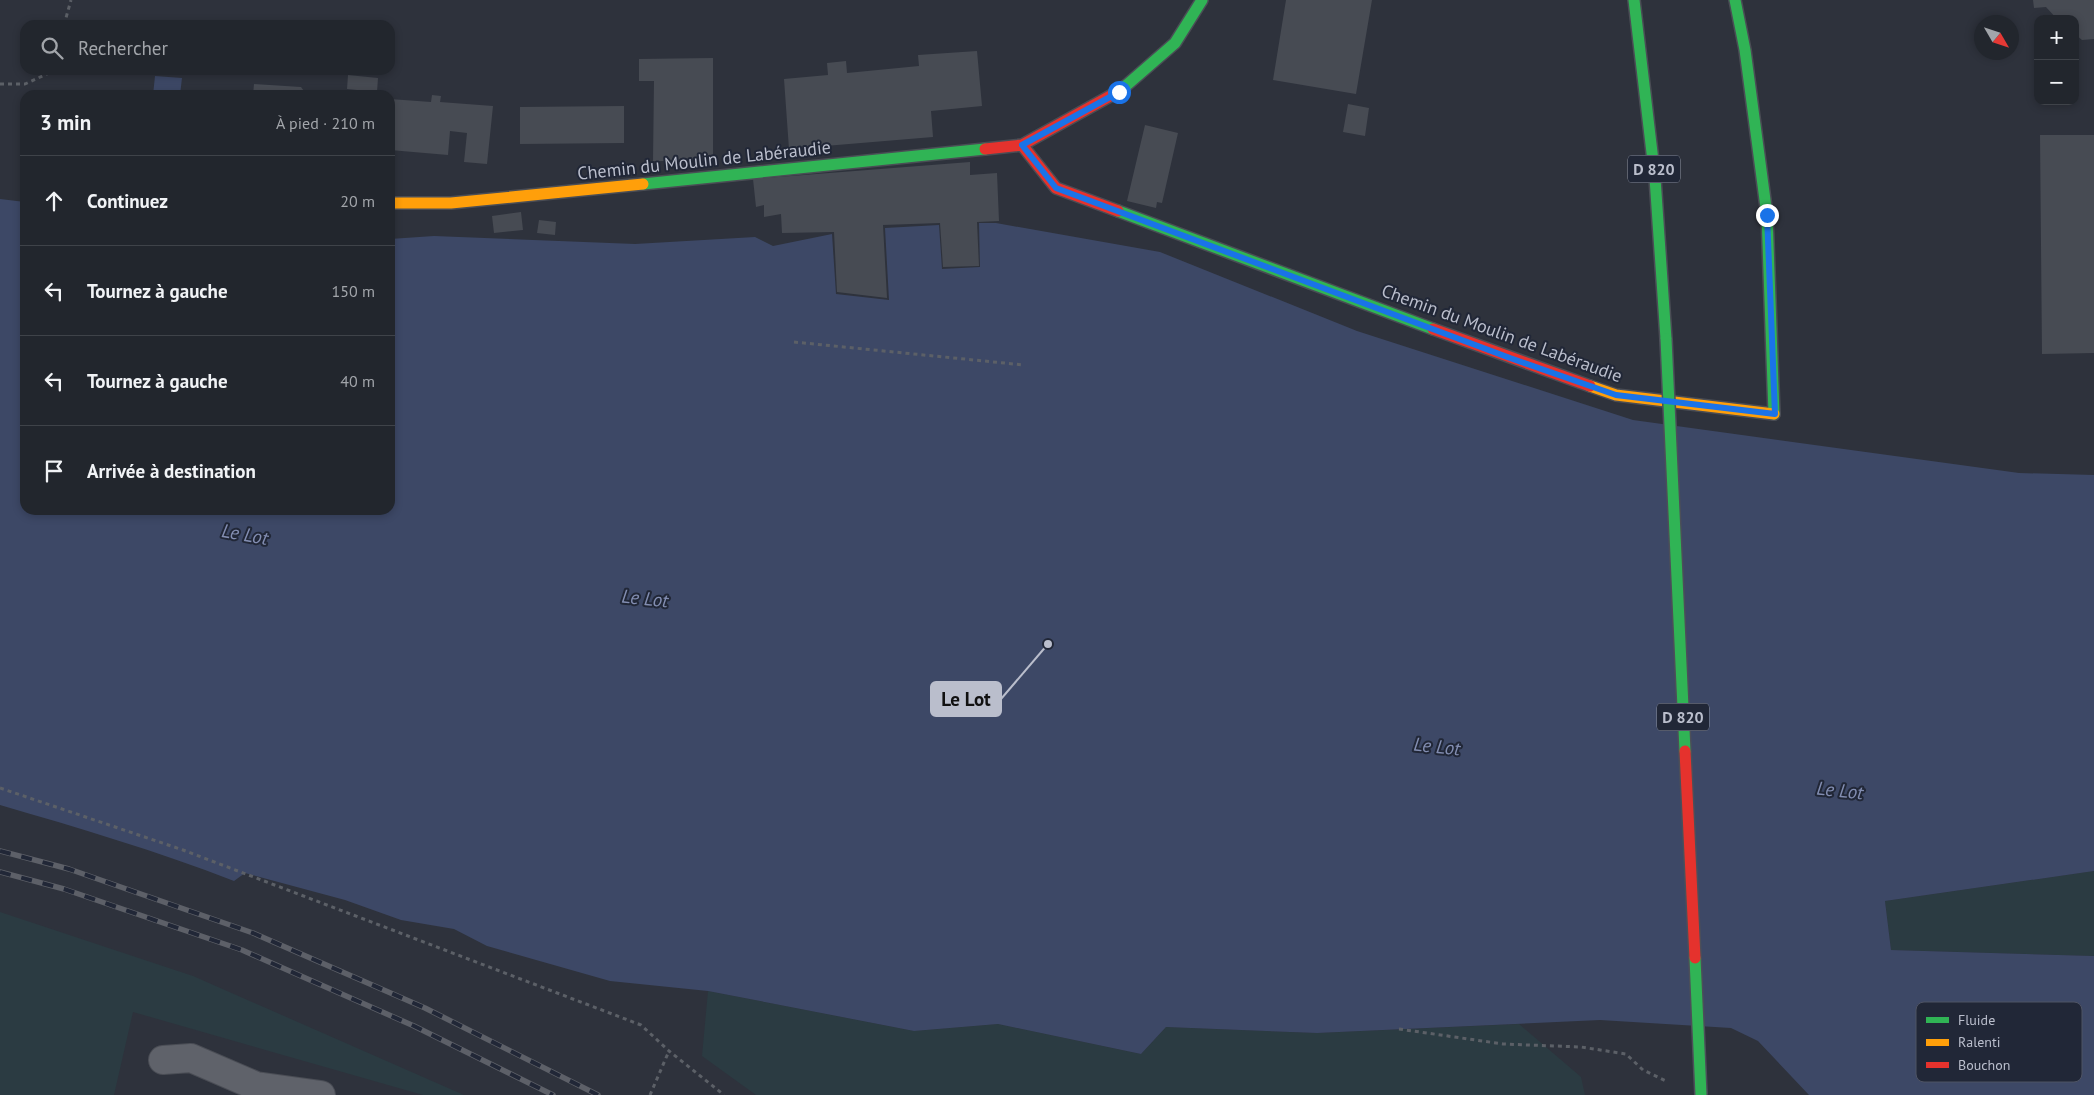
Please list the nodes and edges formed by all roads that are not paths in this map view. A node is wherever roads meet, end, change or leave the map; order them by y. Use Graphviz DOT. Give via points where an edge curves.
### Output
graph roads {
  1 [pos="1202,0"];
  2 [pos="1634,0"];
  3 [pos="1735,0"];
  4 [pos="1022,145"];
  5 [pos="395,203"];
  6 [pos="164,1060"];
  7 [pos="321,1095"];
  8 [pos="1700,1095"];
  1 -- 4 [label="street, Chemin du Moulin de Labéraudie" via="1175,43 1119,92"];
  2 -- 8 [label="street, D 820, bridge" via="1655,178 1666,339"];
  3 -- 4 [label="street, Chemin du Moulin de Labéraudie" via="1745,50 1767,215 1775,414 1616,395 1510,358 1056,188"];
  4 -- 5 [label="street, Chemin du Moulin de Labéraudie" via="451,203"];
  6 -- 7 [label="street" via="191,1058 256,1086"];
}
